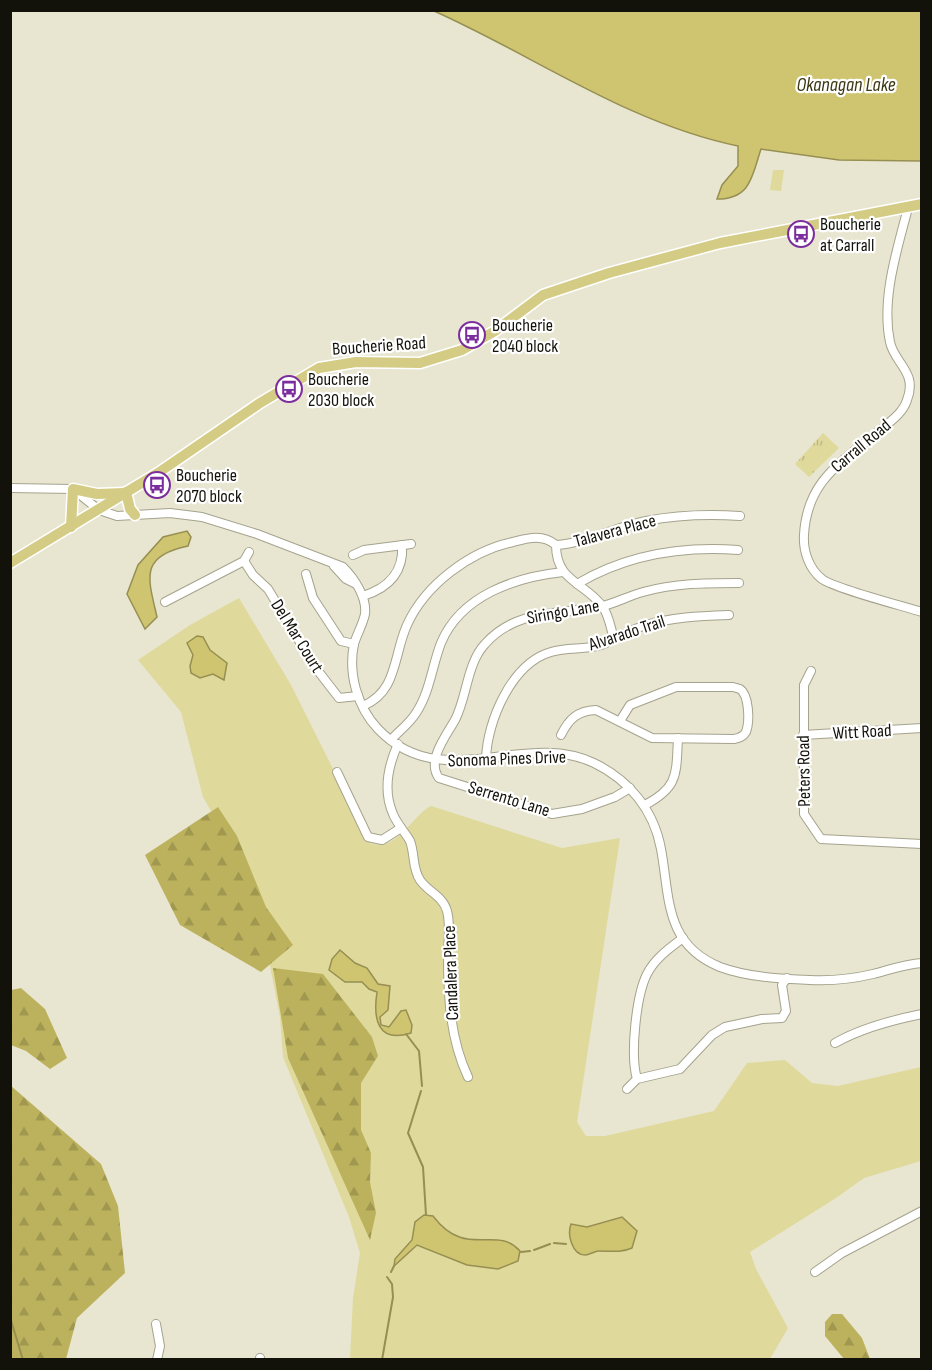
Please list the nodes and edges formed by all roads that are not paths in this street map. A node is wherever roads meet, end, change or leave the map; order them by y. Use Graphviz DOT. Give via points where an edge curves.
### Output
graph roads {
  1 [pos="921,204"];
  2 [pos="908,208"];
  3 [pos="10,488"];
  4 [pos="73,489"];
  5 [pos="126,492"];
  6 [pos="99,510"];
  7 [pos="135,515"];
  8 [pos="740,516"];
  9 [pos="71,527"];
  10 [pos="556,544"];
  11 [pos="738,550"];
  12 [pos="249,552"];
  13 [pos="353,555"];
  14 [pos="244,561"];
  15 [pos="10,563"];
  16 [pos="563,572"];
  17 [pos="306,574"];
  18 [pos="739,583"];
  19 [pos="578,584"];
  20 [pos="363,596"];
  21 [pos="165,602"];
  22 [pos="602,606"];
  23 [pos="921,612"];
  24 [pos="729,615"];
  25 [pos="614,639"];
  26 [pos="354,644"];
  27 [pos="811,671"];
  28 [pos="358,696"];
  29 [pos="363,706"];
  30 [pos="620,721"];
  31 [pos="921,728"];
  32 [pos="561,735"];
  33 [pos="803,735"];
  34 [pos="678,738"];
  35 [pos="394,742"];
  36 [pos="486,759"];
  37 [pos="434,760"];
  38 [pos="337,772"];
  39 [pos="630,788"];
  40 [pos="645,805"];
  41 [pos="401,828"];
  42 [pos="921,844"];
  43 [pos="683,938"];
  44 [pos="921,963"];
  45 [pos="787,978"];
  46 [pos="921,1014"];
  47 [pos="835,1043"];
  48 [pos="468,1077"];
  49 [pos="637,1079"];
  50 [pos="627,1089"];
  51 [pos="921,1211"];
  52 [pos="815,1272"];
  53 [pos="156,1324"];
  54 [pos="157,1359"];
  1 -- 2 [label="main road, Boucherie Road"];
  2 -- 5 [label="main road, Boucherie Road" via="720,243 609,273 543,295 462,350 420,363 356,362 319,368"];
  2 -- 23 [label="street, Carrall Road" via="891,275 889,314 890,344 909,372 908,399 899,414 820,480 805,514 804,542 808,562 823,580"];
  3 -- 4 [label="street"];
  4 -- 5 [label="main road" via="97,494"];
  4 -- 6 [label="street"];
  4 -- 9 [label="main road"];
  5 -- 6 [label="main road, Boucherie Road"];
  5 -- 7 [label="main road"];
  6 -- 7 [label="street" via="117,516"];
  6 -- 9 [label="main road, Boucherie Road"];
  7 -- 20 [label="street" via="170,513 202,517 257,534 343,567"];
  8 -- 10 [label="street, Talavera Place" via="683,515 645,521 576,544"];
  9 -- 15 [label="main road, Boucherie Road"];
  10 -- 16 [label="street" via="556,557"];
  10 -- 29 [label="street, Talavera Place" via="547,537 509,543 474,558 435,586 407,624 385,691"];
  11 -- 19 [label="street" via="713,548 647,556"];
  12 -- 14 [label="street"];
  13 -- 20 [label="street" via="406,544 401,566 389,584"];
  14 -- 21 [label="street"];
  14 -- 28 [label="street, Del Mar Court" via="268,588 332,690 339,698"];
  16 -- 19 [label="street"];
  16 -- 35 [label="street" via="513,581 492,591 457,619 442,642 428,689 416,713"];
  17 -- 26 [label="street" via="313,598 341,641"];
  18 -- 22 [label="street, Siringo Lane" via="674,585"];
  19 -- 22 [label="street"];
  20 -- 26 [label="street, Sonoma Pines Drive" via="365,614"];
  22 -- 25 [label="street"];
  22 -- 37 [label="street, Siringo Lane" via="520,618 486,642 478,652 457,715"];
  24 -- 25 [label="street, Alvarado Trail" via="670,619"];
  25 -- 36 [label="street, Alvarado Trail" via="590,648 551,652 519,671 509,684 487,744"];
  26 -- 28 [label="street, Sonoma Pines Drive" via="352,664"];
  27 -- 33 [label="street, Peters Road" via="804,685"];
  28 -- 29 [label="street, Sonoma Pines Drive"];
  29 -- 35 [label="street, Sonoma Pines Drive" via="378,729"];
  30 -- 32 [label="street" via="596,710 586,710 568,721"];
  30 -- 34 [label="street" via="652,738"];
  30 -- 34 [label="street" via="630,705 676,687 732,687 744,692 746,730 741,737"];
  31 -- 33 [label="street, Witt Road"];
  33 -- 42 [label="street, Peters Road" via="804,814 821,839"];
  34 -- 40 [label="street" via="673,785"];
  35 -- 37 [label="street, Sonoma Pines Drive"];
  35 -- 41 [label="street, Candalera Place" via="387,797"];
  36 -- 37 [label="street, Sonoma Pines Drive"];
  36 -- 39 [label="street, Sonoma Pines Drive" via="568,756 595,763"];
  37 -- 39 [label="street, Serrento Lane" via="434,772 439,778 552,814 582,809"];
  38 -- 41 [label="street" via="368,837 382,840"];
  39 -- 40 [label="street, Sonoma Pines Drive"];
  40 -- 43 [label="street, Sonoma Pines Drive" via="661,849 670,911"];
  41 -- 48 [label="street, Candalera Place" via="410,843 412,863 421,881 446,908 453,1029 458,1056"];
  43 -- 45 [label="street, Sonoma Pines Drive" via="721,967"];
  43 -- 49 [label="street" via="658,957 647,974 635,1047"];
  44 -- 45 [label="street, Sonoma Pines Drive" via="854,979"];
  45 -- 49 [label="street" via="782,985 786,1011 782,1018 725,1027 712,1035 680,1069"];
  46 -- 47 [label="street" via="867,1028"];
  49 -- 50 [label="street"];
  51 -- 52 [label="street" via="842,1253"];
  53 -- 54 [label="street" via="160,1346"];
}
